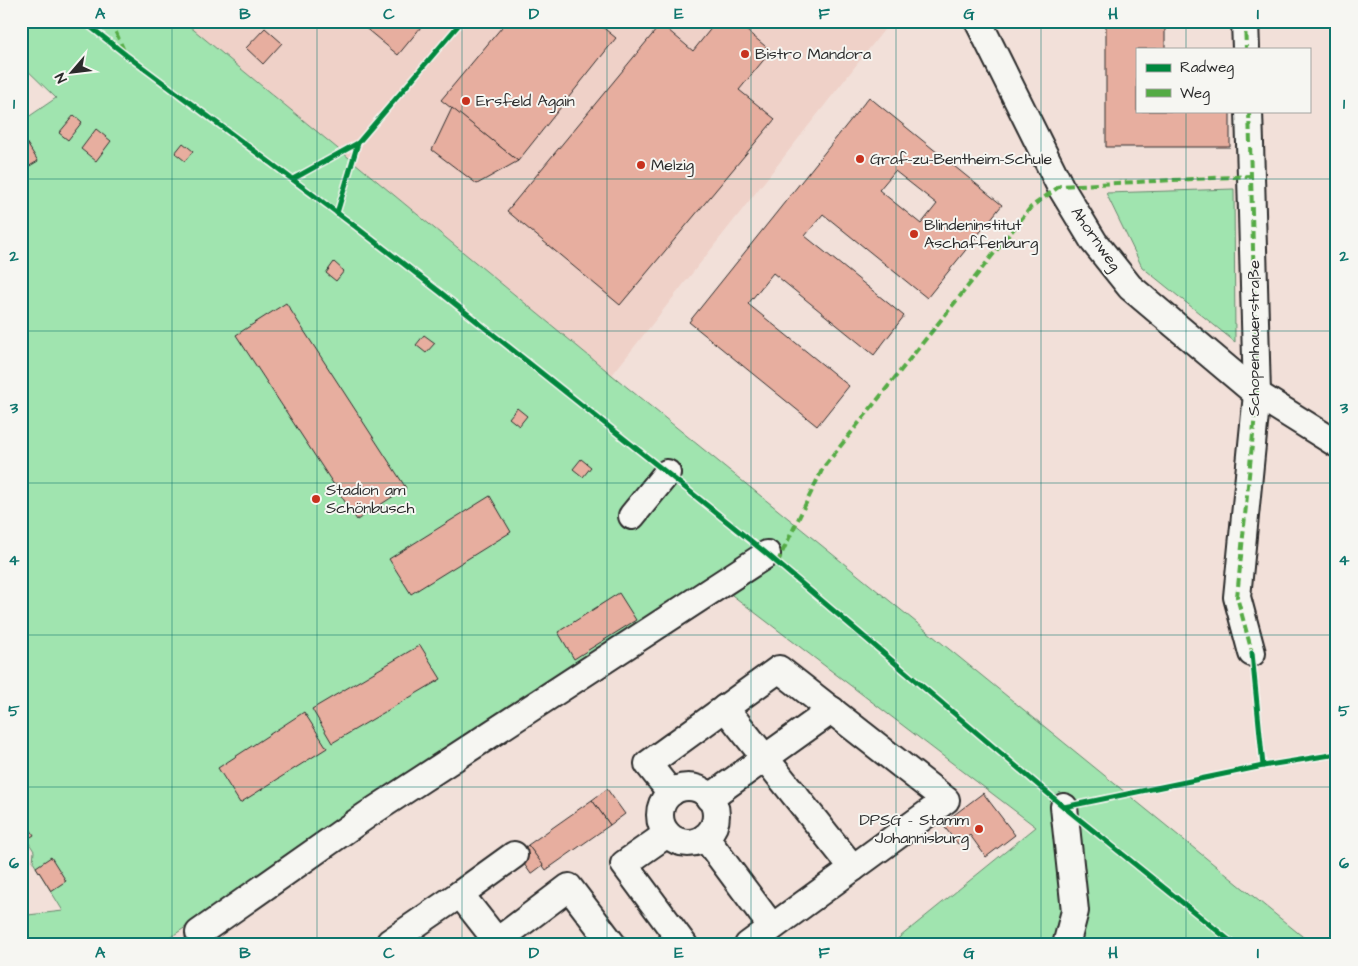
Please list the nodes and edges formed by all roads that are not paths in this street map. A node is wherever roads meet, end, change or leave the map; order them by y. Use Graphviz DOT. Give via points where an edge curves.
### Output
graph roads {
  1 [pos="978,21"];
  2 [pos="1244,21"];
  3 [pos="1246,48"];
  4 [pos="1249,112"];
  5 [pos="1267,401"];
  6 [pos="1337,444"];
  7 [pos="667,474"];
  8 [pos="632,516"];
  9 [pos="767,554"];
  10 [pos="1252,653"];
  11 [pos="725,708"];
  12 [pos="832,710"];
  13 [pos="765,758"];
  14 [pos="671,793"];
  15 [pos="709,798"];
  16 [pos="1064,808"];
  17 [pos="667,834"];
  18 [pos="705,837"];
  19 [pos="514,855"];
  20 [pos="853,868"];
  21 [pos="460,894"];
  22 [pos="772,927"];
  23 [pos="197,941"];
  24 [pos="390,944"];
  25 [pos="496,944"];
  26 [pos="613,945"];
  27 [pos="684,945"];
  28 [pos="748,945"];
  29 [pos="1066,945"];
  1 -- 5 [label="street, Ahornweg" via="1060,186 1094,242 1130,287"];
  2 -- 3 [label="street"];
  4 -- 5 [label="street, Schopenhauerstraße"];
  5 -- 6 [label="street, Ahornweg"];
  5 -- 10 [label="street, Schopenhauerstraße" via="1238,597"];
  7 -- 8 [label="street"];
  9 -- 23 [label="street" via="367,815"];
  11 -- 12 [label="street" via="779,669"];
  11 -- 13 [label="street"];
  11 -- 14 [label="street" via="648,764"];
  12 -- 13 [label="street"];
  12 -- 20 [label="street" via="946,800"];
  13 -- 15 [label="street"];
  13 -- 20 [label="street"];
  14 -- 15 [label="street" via="688,787"];
  14 -- 17 [label="street" via="660,813 661,825"];
  15 -- 18 [label="street" via="714,808 714,823"];
  16 -- 29 [label="street" via="1075,911"];
  17 -- 18 [label="street" via="683,843"];
  17 -- 27 [label="street" via="624,864"];
  18 -- 22 [label="street"];
  19 -- 21 [label="street"];
  20 -- 22 [label="street"];
  21 -- 24 [label="street"];
  21 -- 25 [label="street"];
  22 -- 28 [label="street"];
  25 -- 26 [label="street" via="569,887"];
}
